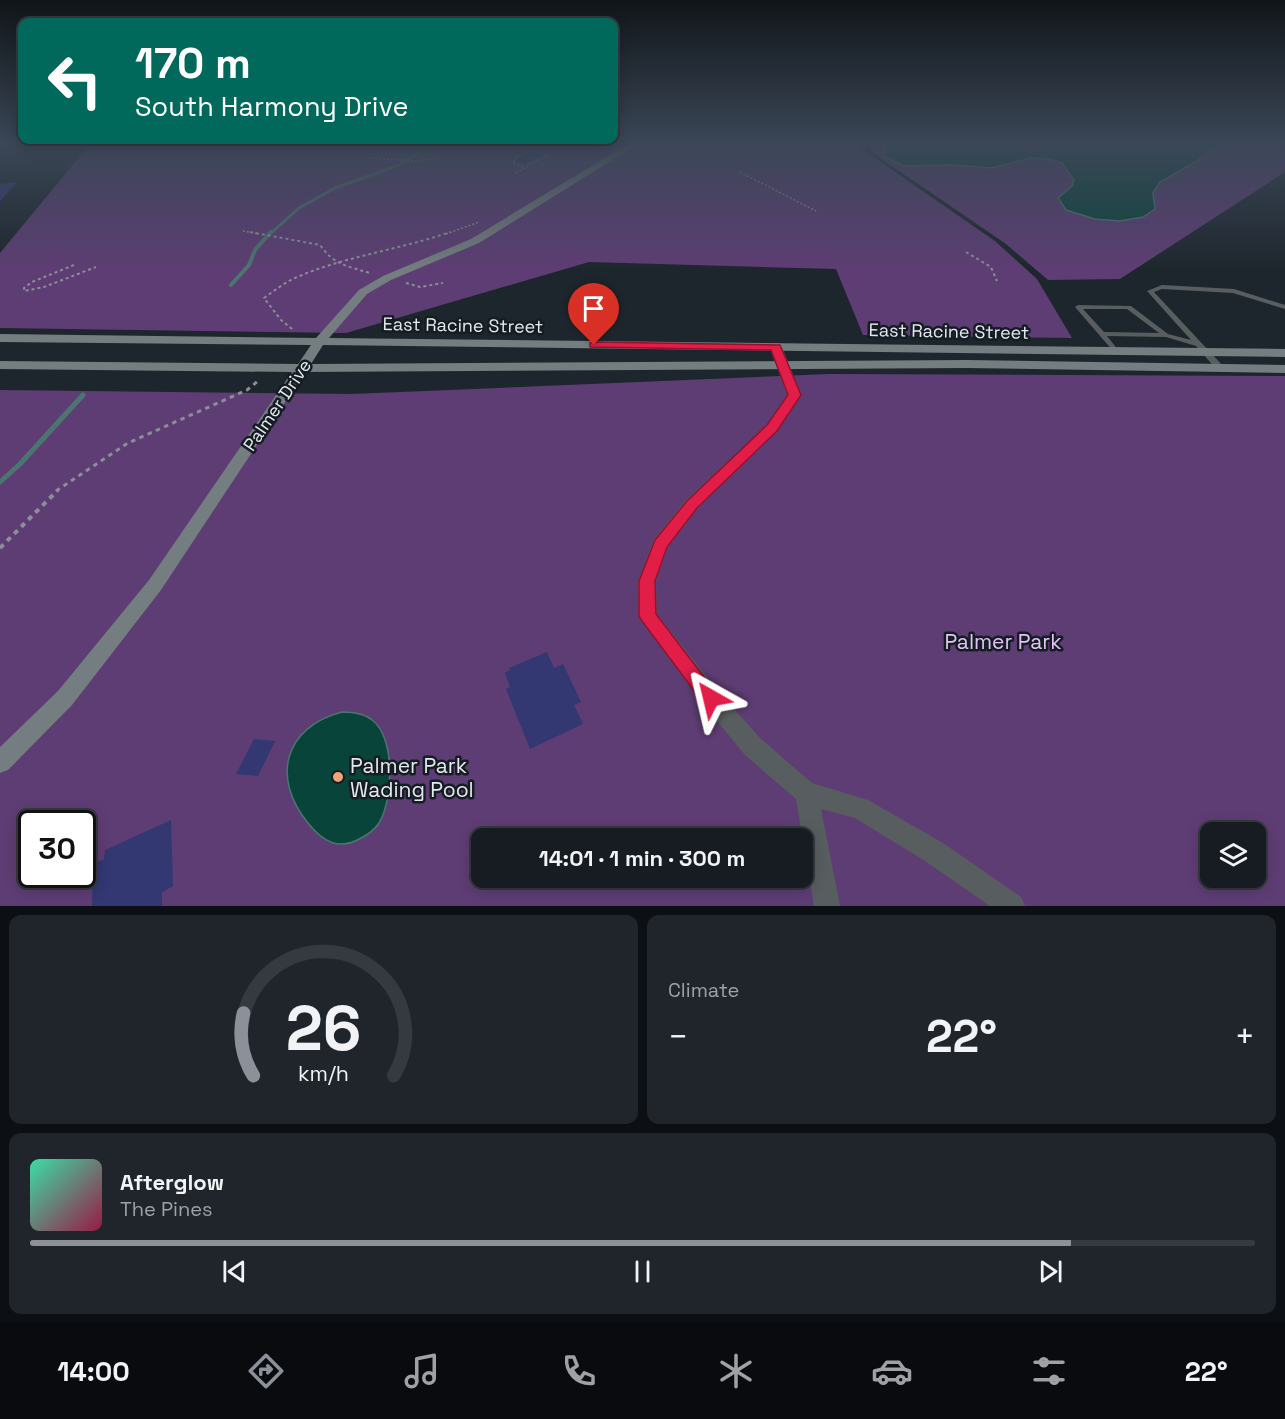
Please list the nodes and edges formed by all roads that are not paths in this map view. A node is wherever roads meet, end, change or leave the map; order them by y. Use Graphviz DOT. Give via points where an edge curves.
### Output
graph roads {
  1 [pos="565,186"];
  2 [pos="1285,307"];
  3 [pos="1102,334"];
  4 [pos="1166,335"];
  5 [pos="0,338"];
  6 [pos="319,342"];
  7 [pos="776,347"];
  8 [pos="1201,348"];
  9 [pos="1116,351"];
  10 [pos="1285,353"];
  11 [pos="0,365"];
  12 [pos="784,365"];
  13 [pos="303,368"];
  14 [pos="1220,368"];
  15 [pos="1285,369"];
  16 [pos="0,762"];
  17 [pos="806,793"];
  18 [pos="826,906"];
  19 [pos="1012,906"];
  1 -- 6 [label="main road, Palmer Drive" via="475,241 363,292"];
  2 -- 8 [label="lane" via="1234,291 1162,287 1150,291"];
  3 -- 4 [label="lane"];
  3 -- 4 [label="lane" via="1078,307 1129,307"];
  3 -- 9 [label="lane"];
  4 -- 8 [label="lane"];
  5 -- 6 [label="main road, East Racine Street"];
  6 -- 7 [label="main road, East Racine Street"];
  6 -- 13 [label="main road, Palmer Drive"];
  7 -- 9 [label="main road, East Racine Street"];
  7 -- 12 [label="street"];
  8 -- 9 [label="main road, East Racine Street"];
  8 -- 10 [label="main road, East Racine Street"];
  8 -- 14 [label="lane"];
  11 -- 13 [label="main road, East Racine Street"];
  12 -- 13 [label="main road, East Racine Street"];
  12 -- 14 [label="main road, East Racine Street"];
  12 -- 17 [label="street" via="795,395 772,428 692,504 660,544 647,581 648,616 753,747"];
  13 -- 16 [label="main road, Palmer Drive" via="155,585 65,698"];
  14 -- 15 [label="main road, East Racine Street"];
  17 -- 18 [label="street"];
  17 -- 19 [label="street" via="860,808 934,852"];
}
